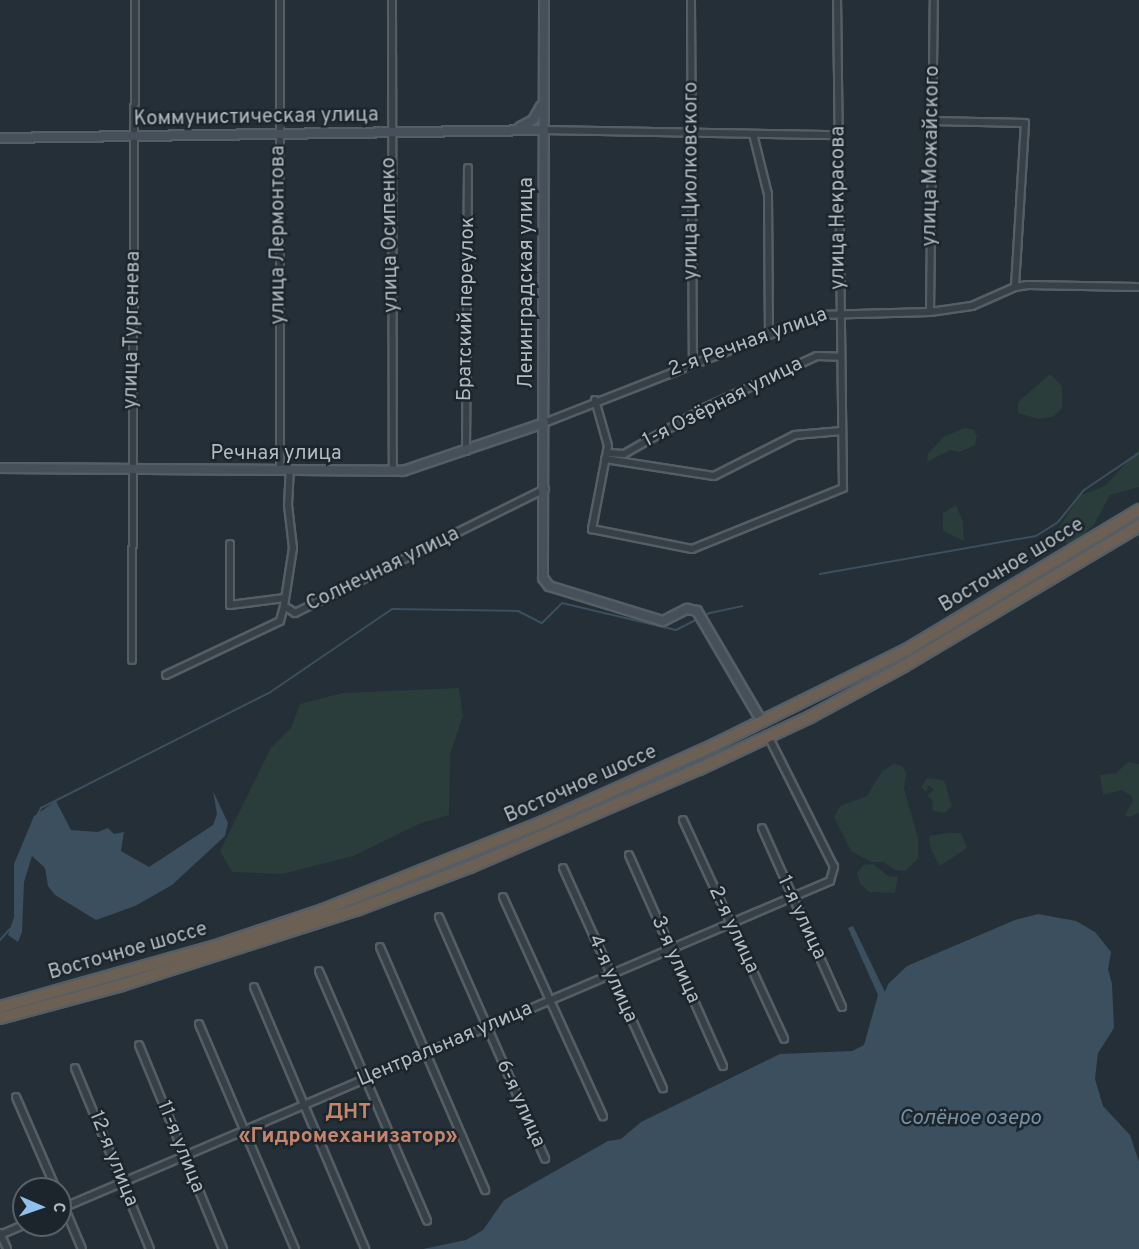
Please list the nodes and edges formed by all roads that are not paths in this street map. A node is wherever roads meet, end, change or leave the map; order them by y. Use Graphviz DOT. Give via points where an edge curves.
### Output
graph roads {
  1 [pos="135,0"];
  2 [pos="279,0"];
  3 [pos="392,0"];
  4 [pos="544,0"];
  5 [pos="691,0"];
  6 [pos="837,0"];
  7 [pos="934,0"];
  8 [pos="543,100"];
  9 [pos="932,121"];
  10 [pos="512,130"];
  11 [pos="543,130"];
  12 [pos="390,132"];
  13 [pos="692,132"];
  14 [pos="279,134"];
  15 [pos="753,134"];
  16 [pos="839,135"];
  17 [pos="135,136"];
  18 [pos="0,138"];
  19 [pos="468,168"];
  20 [pos="1015,287"];
  21 [pos="1137,288"];
  22 [pos="839,312"];
  23 [pos="930,312"];
  24 [pos="769,332"];
  25 [pos="840,357"];
  26 [pos="693,363"];
  27 [pos="595,400"];
  28 [pos="544,423"];
  29 [pos="842,431"];
  30 [pos="466,451"];
  31 [pos="606,456"];
  32 [pos="0,468"];
  33 [pos="132,469"];
  34 [pos="280,470"];
  35 [pos="290,470"];
  36 [pos="393,471"];
  37 [pos="545,489"];
  38 [pos="1139,510"];
  39 [pos="1139,526"];
  40 [pos="230,544"];
  41 [pos="285,598"];
  42 [pos="284,606"];
  43 [pos="933,634"];
  44 [pos="939,646"];
  45 [pos="132,660"];
  46 [pos="166,675"];
  47 [pos="762,722"];
  48 [pos="768,736"];
  49 [pos="595,800"];
  50 [pos="683,820"];
  51 [pos="574,823"];
  52 [pos="762,828"];
  53 [pos="629,855"];
  54 [pos="563,868"];
  55 [pos="503,897"];
  56 [pos="790,898"];
  57 [pos="439,917"];
  58 [pos="730,923"];
  59 [pos="380,947"];
  60 [pos="670,949"];
  61 [pos="319,971"];
  62 [pos="610,975"];
  63 [pos="254,987"];
  64 [pos="549,1001"];
  65 [pos="0,1007"];
  66 [pos="842,1007"];
  67 [pos="0,1018"];
  68 [pos="199,1024"];
  69 [pos="485,1028"];
  70 [pos="784,1039"];
  71 [pos="139,1045"];
  72 [pos="425,1054"];
  73 [pos="723,1066"];
  74 [pos="75,1068"];
  75 [pos="365,1079"];
  76 [pos="663,1088"];
  77 [pos="16,1097"];
  78 [pos="304,1105"];
  79 [pos="603,1116"];
  80 [pos="244,1131"];
  81 [pos="183,1157"];
  82 [pos="544,1159"];
  83 [pos="51,1177"];
  84 [pos="122,1183"];
  85 [pos="485,1190"];
  86 [pos="72,1204"];
  87 [pos="427,1221"];
  88 [pos="72,1228"];
  89 [pos="0,1234"];
  90 [pos="7,1249"];
  91 [pos="82,1249"];
  92 [pos="150,1249"];
  93 [pos="223,1249"];
  94 [pos="295,1249"];
  95 [pos="365,1249"];
  1 -- 17 [label="street, улица Тургенева"];
  2 -- 14 [label="street, улица Лермонтова"];
  3 -- 12 [label="street, улица Осипенко"];
  4 -- 8 [label="street, Ленинградская улица"];
  5 -- 13 [label="street, улица Циолковского"];
  6 -- 16 [label="street, улица Некрасова"];
  7 -- 9 [label="street, улица Можайского"];
  8 -- 10 [label="street" via="533,120"];
  8 -- 11 [label="street, Ленинградская улица"];
  9 -- 20 [label="street" via="1025,123"];
  9 -- 23 [label="street, улица Можайского"];
  10 -- 11 [label="street, Коммунистическая улица"];
  10 -- 12 [label="street, Коммунистическая улица"];
  11 -- 13 [label="street, Коммунистическая улица"];
  11 -- 28 [label="street, Ленинградская улица"];
  12 -- 14 [label="street, Коммунистическая улица"];
  12 -- 36 [label="street, улица Осипенко"];
  13 -- 15 [label="street, Коммунистическая улица"];
  13 -- 26 [label="street, улица Циолковского"];
  14 -- 17 [label="street, Коммунистическая улица"];
  14 -- 34 [label="street, улица Лермонтова"];
  15 -- 16 [label="street, Коммунистическая улица"];
  15 -- 24 [label="street" via="768,194"];
  16 -- 22 [label="street, улица Некрасова"];
  17 -- 18 [label="street, Коммунистическая улица"];
  17 -- 33 [label="street, улица Тургенева"];
  19 -- 30 [label="street, Братский переулок"];
  20 -- 21 [label="street, 2-я Речная улица"];
  20 -- 23 [label="street, 2-я Речная улица" via="972,306"];
  22 -- 23 [label="street, 2-я Речная улица"];
  22 -- 24 [label="street, 2-я Речная улица"];
  22 -- 25 [label="street, улица Некрасова"];
  24 -- 26 [label="street, 2-я Речная улица"];
  25 -- 29 [label="street, улица Некрасова"];
  25 -- 31 [label="street, 1-я Озёрная улица" via="817,356 706,407 624,454"];
  26 -- 27 [label="street, 2-я Речная улица"];
  27 -- 28 [label="street, 2-я Речная улица"];
  27 -- 31 [label="street"];
  28 -- 30 [label="street, Речная улица"];
  28 -- 37 [label="street, Ленинградская улица"];
  29 -- 31 [label="street" via="795,435 714,476"];
  29 -- 31 [label="street, улица Некрасова" via="843,488 692,549 592,529"];
  30 -- 36 [label="street, Речная улица" via="426,466"];
  32 -- 33 [label="street, Речная улица"];
  33 -- 34 [label="street, Речная улица"];
  33 -- 45 [label="street, улица Тургенева"];
  34 -- 35 [label="street, Речная улица"];
  35 -- 36 [label="street, Речная улица"];
  35 -- 41 [label="street" via="288,505 293,548"];
  37 -- 42 [label="street, Солнечная улица" via="295,613"];
  37 -- 47 [label="street, Ленинградская улица" via="542,566 549,586 663,621 687,609 697,611"];
  38 -- 43 [label="highway, Восточное шоссе"];
  39 -- 44 [label="highway, Восточное шоссе"];
  40 -- 41 [label="street" via="230,605"];
  41 -- 42 [label="street"];
  42 -- 46 [label="street, Солнечная улица" via="280,621"];
  43 -- 44 [label="highway" via="941,637"];
  43 -- 47 [label="highway, Восточное шоссе"];
  44 -- 48 [label="highway, Восточное шоссе"];
  47 -- 49 [label="highway, Восточное шоссе"];
  48 -- 51 [label="highway, Восточное шоссе"];
  48 -- 56 [label="street, Центральная улица" via="834,867 830,881"];
  49 -- 51 [label="highway" via="554,821 550,828"];
  49 -- 65 [label="highway, Восточное шоссе" via="323,910 216,946"];
  50 -- 58 [label="street, 2-я улица"];
  51 -- 67 [label="highway, Восточное шоссе" via="356,910 122,985"];
  52 -- 56 [label="street, 1-я улица"];
  53 -- 60 [label="street, 3-я улица"];
  54 -- 62 [label="street, 4-я улица"];
  55 -- 64 [label="street"];
  56 -- 58 [label="street, Центральная улица"];
  56 -- 66 [label="street, 1-я улица"];
  57 -- 69 [label="street, 6-я улица"];
  58 -- 60 [label="street, Центральная улица"];
  58 -- 70 [label="street, 2-я улица"];
  59 -- 72 [label="street"];
  60 -- 62 [label="street, Центральная улица"];
  60 -- 73 [label="street, 3-я улица"];
  61 -- 75 [label="street"];
  62 -- 64 [label="street, Центральная улица"];
  62 -- 76 [label="street, 4-я улица"];
  63 -- 78 [label="street"];
  64 -- 69 [label="street, Центральная улица"];
  64 -- 79 [label="street"];
  68 -- 80 [label="street"];
  69 -- 72 [label="street, Центральная улица"];
  69 -- 82 [label="street, 6-я улица"];
  71 -- 81 [label="street, 11-я улица"];
  72 -- 75 [label="street, Центральная улица"];
  72 -- 85 [label="street"];
  74 -- 84 [label="street, 12-я улица"];
  75 -- 78 [label="street, Центральная улица"];
  75 -- 87 [label="street"];
  77 -- 83 [label="street"];
  78 -- 80 [label="street, Центральная улица"];
  78 -- 95 [label="street"];
  80 -- 81 [label="street, Центральная улица"];
  80 -- 94 [label="street"];
  81 -- 84 [label="street, Центральная улица"];
  81 -- 93 [label="street, 11-я улица"];
  84 -- 86 [label="street, Центральная улица"];
  84 -- 92 [label="street, 12-я улица"];
  88 -- 91 [label="street"];
  89 -- 90 [label="street"];
}
